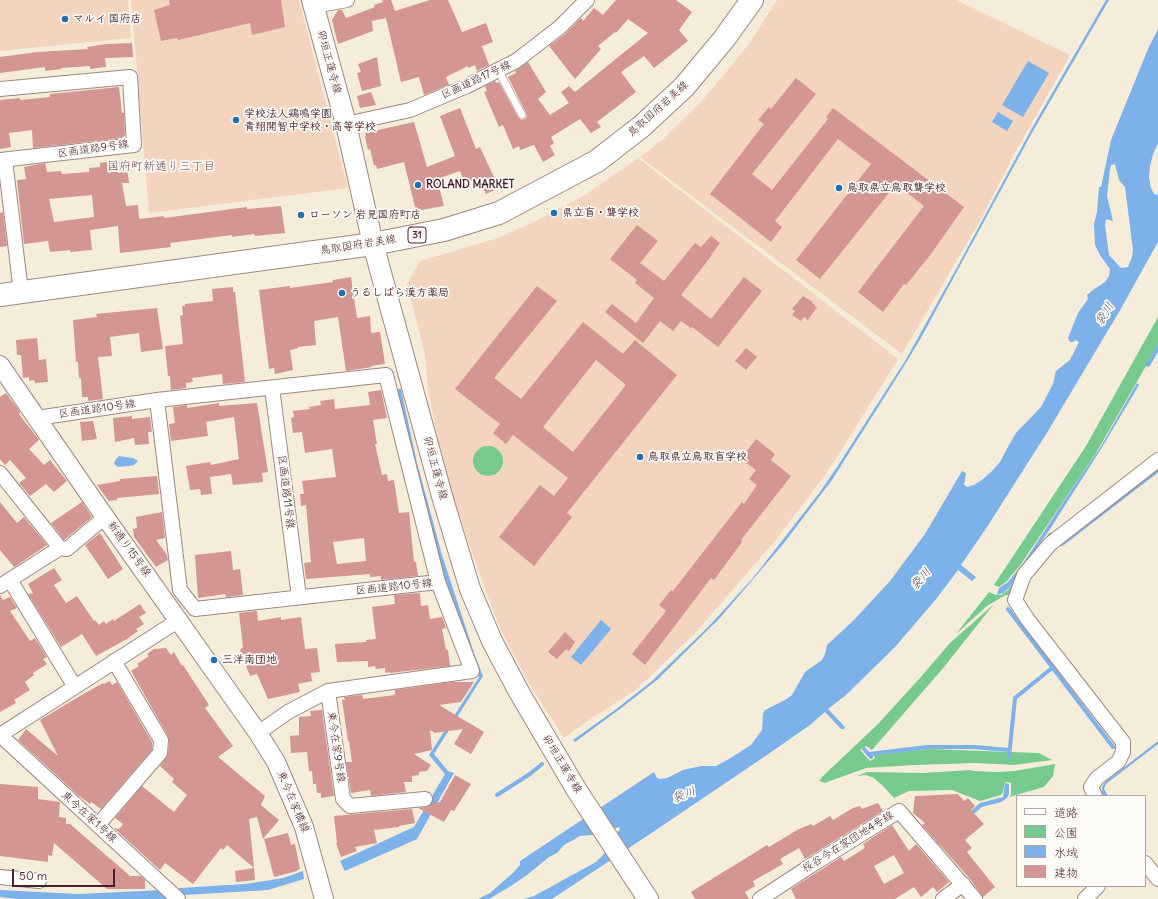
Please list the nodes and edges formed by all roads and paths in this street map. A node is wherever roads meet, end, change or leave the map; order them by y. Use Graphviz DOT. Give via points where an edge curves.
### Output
graph roads {
  1 [pos="347,0"];
  2 [pos="587,0"];
  3 [pos="752,0"];
  4 [pos="313,3"];
  5 [pos="498,70"];
  6 [pos="0,89"];
  7 [pos="522,115"];
  8 [pos="346,124"];
  9 [pos="3,160"];
  10 [pos="373,244"];
  11 [pos="10,294"];
  12 [pos="0,365"];
  13 [pos="409,371"];
  14 [pos="386,375"];
  15 [pos="272,388"];
  16 [pos="157,400"];
  17 [pos="37,418"];
  18 [pos="1158,460"];
  19 [pos="0,473"];
  20 [pos="105,517"];
  21 [pos="60,548"];
  22 [pos="438,582"];
  23 [pos="5,583"];
  24 [pos="299,597"];
  25 [pos="179,620"];
  26 [pos="114,662"];
  27 [pos="75,687"];
  28 [pos="328,691"];
  29 [pos="258,733"];
  30 [pos="0,735"];
  31 [pos="1095,795"];
  32 [pos="425,799"];
  33 [pos="98,825"];
  34 [pos="1146,864"];
  35 [pos="0,877"];
  36 [pos="1158,879"];
  37 [pos="39,881"];
  38 [pos="963,884"];
  39 [pos="1097,887"];
  40 [pos="644,893"];
  41 [pos="178,899"];
  42 [pos="324,899"];
  43 [pos="760,899"];
  44 [pos="943,899"];
  45 [pos="975,899"];
  46 [pos="1085,899"];
  1 -- 4 [label="street"];
  2 -- 5 [label="street, 区画道路17号線" via="560,26 516,61"];
  3 -- 10 [label="main road, 鳥取国府岩美線 / 31" via="684,87 642,126 597,161 498,213 444,230"];
  4 -- 8 [label="main road, 卯垣正蓮寺線"];
  5 -- 7 [label="lane"];
  5 -- 8 [label="street, 区画道路17号線" via="410,110"];
  6 -- 9 [label="street, 区画道路9号線" via="130,77 134,145"];
  8 -- 10 [label="main road, 卯垣正蓮寺線"];
  9 -- 11 [label="street"];
  10 -- 11 [label="main road, 鳥取国府岩美線 / 31"];
  10 -- 13 [label="main road, 卯垣正蓮寺線"];
  12 -- 17 [label="street, 新通り15号線"];
  13 -- 14 [label="street"];
  13 -- 40 [label="main road, 卯垣正蓮寺線" via="470,589 494,646 576,789"];
  14 -- 15 [label="street, 区画道路10号線"];
  14 -- 22 [label="street, 区画道路10号線"];
  15 -- 16 [label="street, 区画道路10号線"];
  15 -- 24 [label="street, 区画道路11号線"];
  16 -- 17 [label="street, 区画道路10号線"];
  16 -- 24 [label="street, 区画道路10号線" via="180,590 195,609"];
  17 -- 20 [label="street, 新通り15号線"];
  18 -- 31 [label="street" via="1050,544 1024,575 1015,600 1123,742 1123,752 1118,762 1097,778 1091,787"];
  19 -- 21 [label="street"];
  20 -- 21 [label="street" via="67,549"];
  20 -- 25 [label="street, 新通り15号線"];
  21 -- 23 [label="street"];
  22 -- 24 [label="street, 区画道路10号線"];
  22 -- 28 [label="street" via="472,671"];
  23 -- 27 [label="street"];
  25 -- 26 [label="street"];
  25 -- 29 [label="street, 新通り15号線"];
  26 -- 27 [label="street"];
  26 -- 33 [label="street" via="161,740 160,753"];
  27 -- 30 [label="street"];
  28 -- 29 [label="street" via="288,712"];
  28 -- 32 [label="street, 東今在家9号線" via="343,799 350,806"];
  29 -- 42 [label="street, 東今在家橋線" via="276,762 304,827"];
  30 -- 33 [label="street, 東今在家1号線"];
  33 -- 41 [label="street, 東今在家1号線"];
  34 -- 36 [label="street"];
  35 -- 37 [label="street"];
  38 -- 43 [label="street, 桜谷今在家団地4号線" via="899,811"];
  38 -- 44 [label="street"];
  38 -- 45 [label="street, 桜谷今在家団地4号線"];
  39 -- 46 [label="street"];
}
